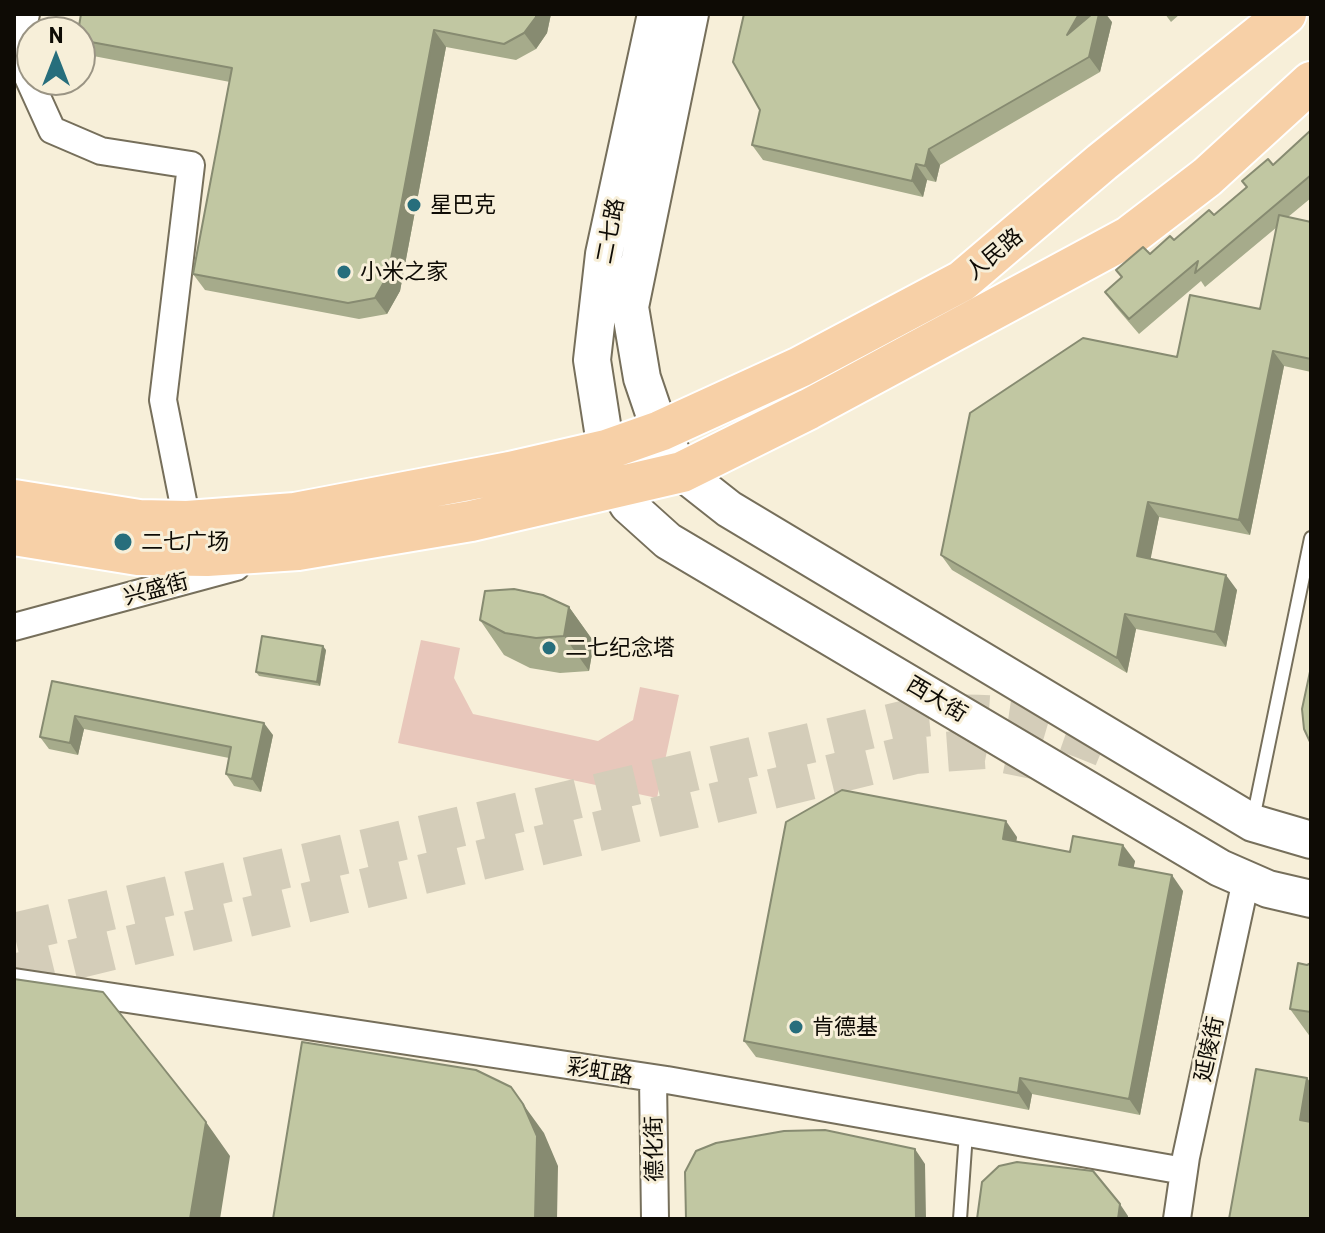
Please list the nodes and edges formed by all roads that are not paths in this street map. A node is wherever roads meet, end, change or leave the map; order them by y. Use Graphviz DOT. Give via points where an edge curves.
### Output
graph roads {
  1 [pos="656,14"];
  2 [pos="690,14"];
  3 [pos="1286,14"];
  4 [pos="1311,82"];
  5 [pos="37,96"];
  6 [pos="660,431"];
  7 [pos="606,450"];
  8 [pos="682,472"];
  9 [pos="619,489"];
  10 [pos="14,500"];
  11 [pos="187,521"];
  12 [pos="14,535"];
  13 [pos="1311,538"];
  14 [pos="298,550"];
  15 [pos="14,627"];
  16 [pos="1253,823"];
  17 [pos="1311,840"];
  18 [pos="1246,880"];
  19 [pos="1311,899"];
  20 [pos="14,982"];
  21 [pos="653,1079"];
  22 [pos="966,1133"];
  23 [pos="1184,1171"];
  24 [pos="655,1219"];
  25 [pos="960,1219"];
  26 [pos="1177,1219"];
  1 -- 7 [label="street, 二七路" via="604,254 594,328 594,381"];
  2 -- 6 [label="street, 二七路" via="630,307 639,367"];
  3 -- 6 [label="main road, 人民路" via="962,281 800,367"];
  4 -- 8 [label="main road, 人民路" via="1207,177 1130,236"];
  5 -- 11 [label="street" via="52,130 101,151 191,165 163,400"];
  6 -- 7 [label="main road, 人民路"];
  6 -- 8 [label="street"];
  7 -- 9 [label="street, 西大街"];
  7 -- 11 [label="main road, 人民路" via="295,513"];
  8 -- 9 [label="main road, 人民路"];
  8 -- 16 [label="street" via="729,509"];
  9 -- 14 [label="main road, 人民路"];
  9 -- 18 [label="street, 西大街" via="628,505 668,541"];
  10 -- 11 [label="main road, 人民路" via="94,514"];
  12 -- 14 [label="main road, 人民路" via="138,555"];
  13 -- 16 [label="lane"];
  14 -- 15 [label="street, 兴盛街"];
  16 -- 17 [label="street"];
  18 -- 19 [label="street, 西大街"];
  18 -- 23 [label="street, 延陵街"];
  20 -- 21 [label="street, 彩虹路"];
  21 -- 22 [label="street, 彩虹路"];
  21 -- 24 [label="street, 德化街"];
  22 -- 23 [label="street, 彩虹路"];
  22 -- 25 [label="lane"];
  23 -- 26 [label="street, 延陵街"];
}
